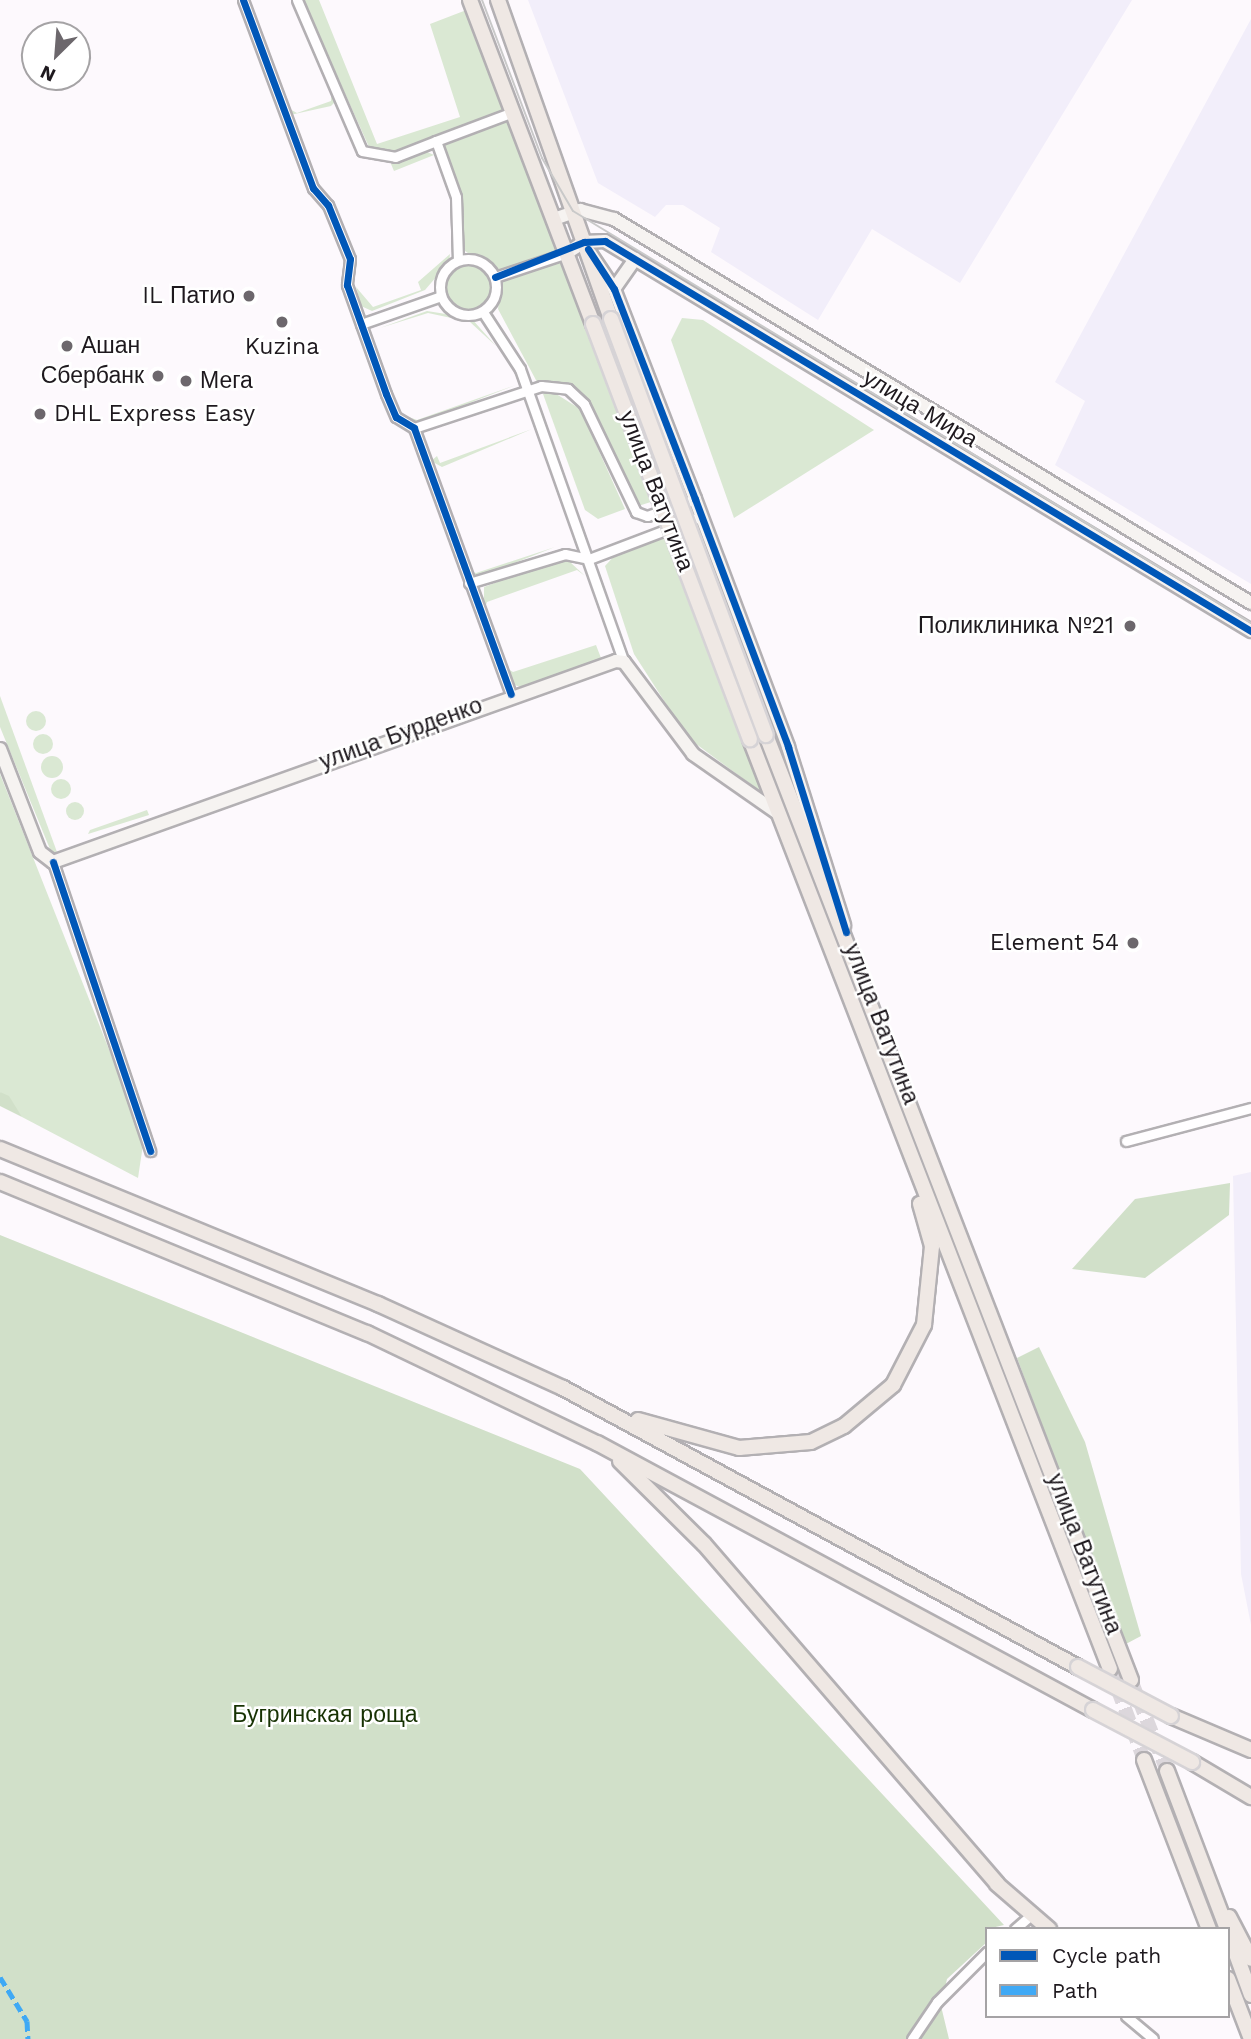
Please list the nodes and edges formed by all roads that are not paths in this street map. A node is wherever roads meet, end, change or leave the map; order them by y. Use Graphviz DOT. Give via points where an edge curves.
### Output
graph roads {
  1 [pos="243,0"];
  2 [pos="297,0"];
  3 [pos="470,0"];
  4 [pos="498,0"];
  5 [pos="513,112"];
  6 [pos="436,141"];
  7 [pos="573,211"];
  8 [pos="554,219"];
  9 [pos="586,246"];
  10 [pos="566,253"];
  11 [pos="635,259"];
  12 [pos="458,260"];
  13 [pos="495,277"];
  14 [pos="614,289"];
  15 [pos="441,296"];
  16 [pos="483,312"];
  17 [pos="361,324"];
  18 [pos="528,390"];
  19 [pos="930,409"];
  20 [pos="414,428"];
  21 [pos="918,430"];
  22 [pos="695,499"];
  23 [pos="702,516"];
  24 [pos="589,559"];
  25 [pos="468,583"];
  26 [pos="1251,603"];
  27 [pos="1251,631"];
  28 [pos="624,663"];
  29 [pos="511,694"];
  30 [pos="0,749"];
  31 [pos="779,814"];
  32 [pos="53,862"];
  33 [pos="846,932"];
  34 [pos="1251,1108"];
  35 [pos="1126,1140"];
  36 [pos="0,1149"];
  37 [pos="150,1151"];
  38 [pos="910,1156"];
  39 [pos="0,1182"];
  40 [pos="600,1406"];
  41 [pos="597,1443"];
  42 [pos="1110,1669"];
  43 [pos="1131,1680"];
  44 [pos="1251,1750"];
  45 [pos="1144,1760"];
  46 [pos="1167,1771"];
  47 [pos="1251,1797"];
  48 [pos="1212,1887"];
  49 [pos="1030,1916"];
  50 [pos="1017,1927"];
  51 [pos="1046,1927"];
  52 [pos="1208,1927"];
  53 [pos="1227,1927"];
  54 [pos="1230,1936"];
  55 [pos="1251,1959"];
  56 [pos="982,1961"];
  57 [pos="1230,1984"];
  58 [pos="1251,1995"];
  59 [pos="1230,2003"];
  60 [pos="1128,2018"];
  61 [pos="1245,2022"];
  62 [pos="912,2039"];
  63 [pos="1153,2039"];
  64 [pos="1251,2039"];
  1 -- 17 [label="street" via="313,188 328,205 351,259 347,285"];
  2 -- 6 [label="street" via="362,151 395,157"];
  3 -- 5 [label="main road"];
  4 -- 7 [label="main road"];
  5 -- 6 [label="street"];
  5 -- 8 [label="main road"];
  6 -- 12 [label="street" via="456,197"];
  7 -- 8 [label="street"];
  7 -- 9 [label="main road, улица Ватутина"];
  7 -- 19 [label="street, улица Мира" via="614,219"];
  8 -- 10 [label="main road"];
  9 -- 10 [label="street"];
  9 -- 11 [label="street, улица Мира" via="604,241"];
  9 -- 14 [label="street"];
  9 -- 33 [label="main road, улица Ватутина, bridge" via="766,735"];
  10 -- 13 [label="street"];
  10 -- 31 [label="main road, улица Ватутина, bridge"];
  11 -- 14 [label="street"];
  11 -- 21 [label="street, улица Мира"];
  12 -- 13 [label="street" via="476,260"];
  12 -- 15 [label="street" via="441,279"];
  13 -- 16 [label="street" via="494,300"];
  14 -- 22 [label="street"];
  15 -- 16 [label="street" via="458,314"];
  15 -- 17 [label="street"];
  16 -- 18 [label="street"];
  17 -- 20 [label="street" via="396,416"];
  18 -- 20 [label="street"];
  18 -- 22 [label="street" via="568,389 584,404 636,512 647,516"];
  18 -- 24 [label="street"];
  19 -- 21 [label="street"];
  19 -- 26 [label="street, улица Мира"];
  20 -- 25 [label="street"];
  21 -- 27 [label="street, улица Мира"];
  22 -- 23 [label="street"];
  23 -- 24 [label="street"];
  23 -- 33 [label="street" via="793,760"];
  24 -- 25 [label="street" via="565,554"];
  24 -- 28 [label="street"];
  25 -- 29 [label="street"];
  28 -- 29 [label="street, улица Бурденко"];
  28 -- 31 [label="street" via="693,754"];
  29 -- 32 [label="street, улица Бурденко"];
  30 -- 32 [label="street" via="40,852"];
  31 -- 38 [label="main road, улица Ватутина"];
  32 -- 37 [label="street"];
  33 -- 43 [label="main road, улица Ватутина"];
  34 -- 35 [label="street"];
  36 -- 40 [label="main road" via="378,1304"];
  38 -- 40 [label="main road" via="932,1246 933,1286 909,1358 876,1402 811,1442 775,1448 700,1441"];
  38 -- 42 [label="main road, улица Ватутина"];
  39 -- 41 [label="main road" via="367,1333"];
  40 -- 44 [label="main road, bridge" via="1078,1667 1171,1716"];
  41 -- 47 [label="main road, bridge"];
  41 -- 49 [label="main road" via="663,1499"];
  45 -- 52 [label="main road"];
  46 -- 48 [label="main road"];
  48 -- 53 [label="main road"];
  48 -- 55 [label="main road"];
  49 -- 50 [label="street"];
  49 -- 51 [label="main road"];
  54 -- 58 [label="main road"];
  56 -- 62 [label="street"];
  57 -- 61 [label="main road"];
  59 -- 61 [label="main road"];
  60 -- 63 [label="street"];
  61 -- 64 [label="main road"];
}
